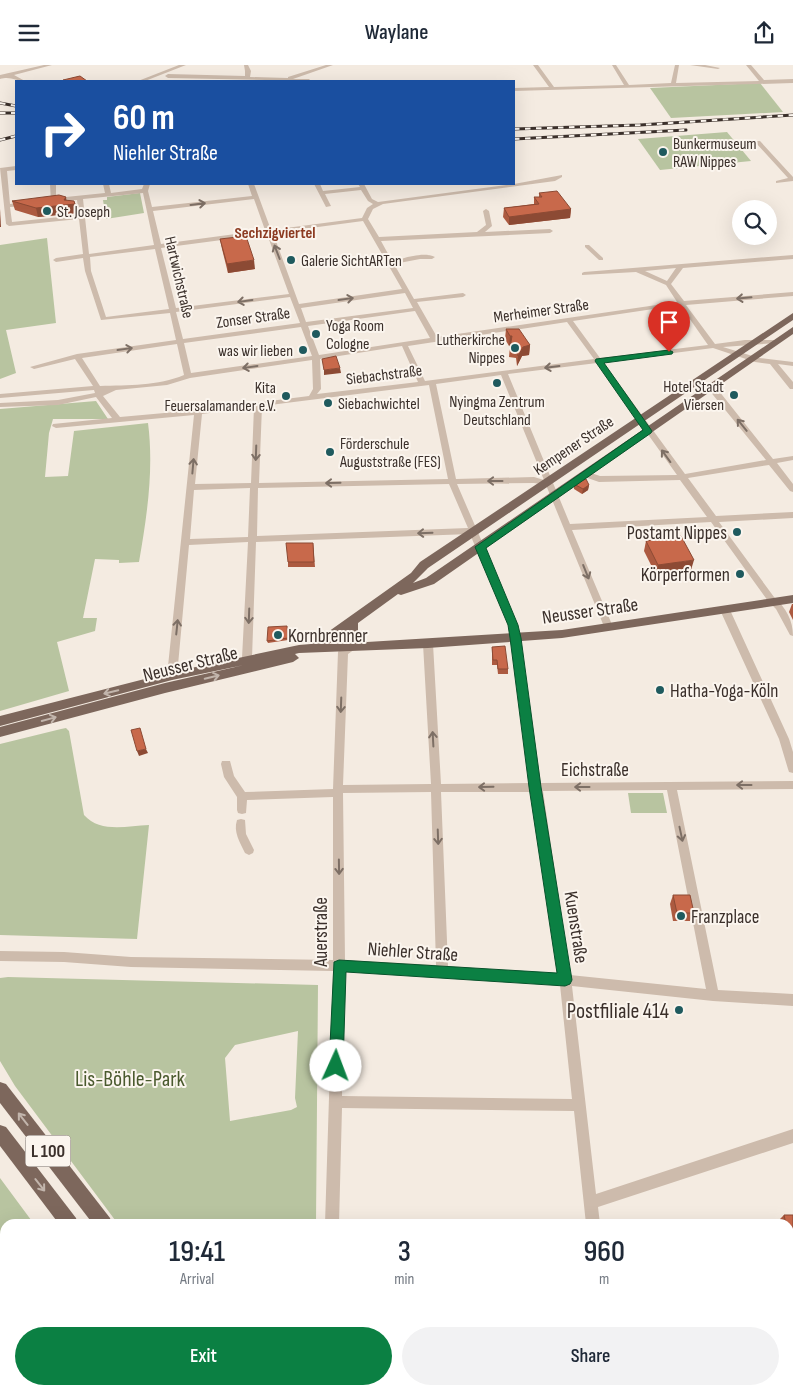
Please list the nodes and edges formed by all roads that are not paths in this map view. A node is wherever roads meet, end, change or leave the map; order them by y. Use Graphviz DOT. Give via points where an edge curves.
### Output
graph roads {
  1 [pos="50,65"];
  2 [pos="184,65"];
  3 [pos="246,65"];
  4 [pos="330,65"];
  5 [pos="535,65"];
  6 [pos="614,65"];
  7 [pos="677,65"];
  8 [pos="692,65"];
  9 [pos="748,65"];
  10 [pos="718,68"];
  11 [pos="158,69"];
  12 [pos="163,72"];
  13 [pos="9,75"];
  14 [pos="0,77"];
  15 [pos="168,77"];
  16 [pos="247,78"];
  17 [pos="21,80"];
  18 [pos="143,80"];
  19 [pos="172,80"];
  20 [pos="270,80"];
  21 [pos="284,80"];
  22 [pos="763,81"];
  23 [pos="793,81"];
  24 [pos="673,84"];
  25 [pos="627,86"];
  26 [pos="552,88"];
  27 [pos="515,90"];
  28 [pos="758,142"];
  29 [pos="15,168"];
  30 [pos="2,170"];
  31 [pos="560,177"];
  32 [pos="792,179"];
  33 [pos="778,182"];
  34 [pos="515,184"];
  35 [pos="52,185"];
  36 [pos="106,185"];
  37 [pos="251,185"];
  38 [pos="317,185"];
  39 [pos="510,185"];
  40 [pos="362,186"];
  41 [pos="146,187"];
  42 [pos="321,193"];
  43 [pos="108,195"];
  44 [pos="256,197"];
  45 [pos="80,198"];
  46 [pos="53,201"];
  47 [pos="44,202"];
  48 [pos="35,203"];
  49 [pos="376,203"];
  50 [pos="7,206"];
  51 [pos="328,206"];
  52 [pos="150,209"];
  53 [pos="486,211"];
  54 [pos="82,217"];
  55 [pos="365,219"];
  56 [pos="550,231"];
  57 [pos="269,232"];
  58 [pos="480,233"];
  59 [pos="377,239"];
  60 [pos="159,247"];
  61 [pos="587,247"];
  62 [pos="86,256"];
  63 [pos="432,257"];
  64 [pos="793,257"];
  65 [pos="56,259"];
  66 [pos="391,263"];
  67 [pos="681,266"];
  68 [pos="635,269"];
  69 [pos="608,271"];
  70 [pos="584,274"];
  71 [pos="668,283"];
  72 [pos="406,291"];
  73 [pos="793,294"];
  74 [pos="293,295"];
  75 [pos="463,295"];
  76 [pos="412,301"];
  77 [pos="681,303"];
  78 [pos="297,306"];
  79 [pos="417,309"];
  80 [pos="173,311"];
  81 [pos="793,316"];
  82 [pos="569,320"];
  83 [pos="304,324"];
  84 [pos="793,330"];
  85 [pos="434,340"];
  86 [pos="180,341"];
  87 [pos="776,341"];
  88 [pos="754,342"];
  89 [pos="404,344"];
  90 [pos="713,346"];
  91 [pos="736,354"];
  92 [pos="77,356"];
  93 [pos="316,357"];
  94 [pos="753,358"];
  95 [pos="599,361"];
  96 [pos="773,363"];
  97 [pos="793,364"];
  98 [pos="34,367"];
  99 [pos="504,373"];
  100 [pos="188,376"];
  101 [pos="432,382"];
  102 [pos="422,383"];
  103 [pos="793,387"];
  104 [pos="712,388"];
  105 [pos="98,392"];
  106 [pos="0,396"];
  107 [pos="312,397"];
  108 [pos="0,405"];
  109 [pos="258,405"];
  110 [pos="198,412"];
  111 [pos="117,419"];
  112 [pos="639,420"];
  113 [pos="56,426"];
  114 [pos="648,431"];
  115 [pos="793,459"];
  116 [pos="772,462"];
  117 [pos="585,475"];
  118 [pos="681,477"];
  119 [pos="452,481"];
  120 [pos="547,481"];
  121 [pos="255,485"];
  122 [pos="191,487"];
  123 [pos="793,489"];
  124 [pos="556,494"];
  125 [pos="793,515"];
  126 [pos="712,520"];
  127 [pos="568,527"];
  128 [pos="474,531"];
  129 [pos="252,539"];
  130 [pos="185,542"];
  131 [pos="480,547"];
  132 [pos="421,568"];
  133 [pos="436,577"];
  134 [pos="793,599"];
  135 [pos="382,600"];
  136 [pos="774,602"];
  137 [pos="724,610"];
  138 [pos="347,624"];
  139 [pos="608,627"];
  140 [pos="793,633"];
  141 [pos="515,638"];
  142 [pos="428,644"];
  143 [pos="391,646"];
  144 [pos="315,647"];
  145 [pos="354,649"];
  146 [pos="296,657"];
  147 [pos="247,658"];
  148 [pos="172,676"];
  149 [pos="165,688"];
  150 [pos="1,726"];
  151 [pos="226,764"];
  152 [pos="793,769"];
  153 [pos="793,785"];
  154 [pos="671,786"];
  155 [pos="535,787"];
  156 [pos="436,788"];
  157 [pos="338,791"];
  158 [pos="242,796"];
  159 [pos="242,810"];
  160 [pos="241,823"];
  161 [pos="250,850"];
  162 [pos="0,956"];
  163 [pos="339,966"];
  164 [pos="442,971"];
  165 [pos="565,980"];
  166 [pos="713,995"];
  167 [pos="793,1000"];
  168 [pos="0,1090"];
  169 [pos="335,1102"];
  170 [pos="579,1105"];
  171 [pos="0,1133"];
  172 [pos="793,1136"];
  173 [pos="591,1202"];
  174 [pos="66,1219"];
  175 [pos="100,1219"];
  176 [pos="332,1219"];
  177 [pos="593,1219"];
  1 -- 13 [label="street"];
  2 -- 12 [label="street"];
  3 -- 16 [label="street"];
  4 -- 21 [label="street"];
  5 -- 26 [label="street"];
  6 -- 25 [label="street"];
  7 -- 24 [label="street"];
  8 -- 10 [label="street"];
  9 -- 22 [label="street"];
  11 -- 12 [label="street"];
  12 -- 15 [label="street"];
  12 -- 18 [label="street"];
  13 -- 14 [label="street"];
  13 -- 17 [label="street"];
  15 -- 16 [label="street"];
  15 -- 19 [label="street"];
  16 -- 20 [label="street"];
  22 -- 23 [label="street"];
  22 -- 24 [label="street"];
  24 -- 25 [label="street"];
  25 -- 26 [label="street"];
  26 -- 27 [label="street"];
  28 -- 32 [label="street"];
  29 -- 30 [label="street"];
  30 -- 50 [label="street"];
  31 -- 34 [label="street"];
  32 -- 33 [label="street"];
  35 -- 46 [label="street"];
  36 -- 43 [label="street"];
  37 -- 44 [label="street"];
  38 -- 42 [label="street"];
  39 -- 49 [label="street"];
  40 -- 42 [label="street"];
  40 -- 49 [label="street" via="370,200"];
  41 -- 43 [label="street"];
  41 -- 52 [label="street, Hartwichstraße"];
  42 -- 51 [label="street"];
  43 -- 45 [label="street"];
  52 -- 44 [label="street, one-way"];
  44 -- 57 [label="street"];
  45 -- 46 [label="street"];
  45 -- 54 [label="street"];
  46 -- 47 [label="street"];
  48 -- 50 [label="street"];
  49 -- 55 [label="street"];
  50 -- 54 [label="street" via="9,224 12,225"];
  52 -- 60 [label="street, Hartwichstraße"];
  53 -- 58 [label="street" via="489,226"];
  54 -- 62 [label="street"];
  55 -- 57 [label="street"];
  55 -- 59 [label="street"];
  56 -- 58 [label="street"];
  57 -- 60 [label="street"];
  74 -- 57 [label="street, one-way"];
  58 -- 59 [label="street"];
  59 -- 66 [label="street"];
  60 -- 62 [label="street"];
  60 -- 80 [label="street, Hartwichstraße"];
  61 -- 69 [label="street"];
  62 -- 65 [label="street"];
  62 -- 80 [label="street" via="100,316 106,319"];
  63 -- 66 [label="street"];
  64 -- 67 [label="street"];
  66 -- 72 [label="street"];
  67 -- 68 [label="street"];
  67 -- 71 [label="street"];
  68 -- 69 [label="street"];
  68 -- 71 [label="street"];
  69 -- 70 [label="street"];
  71 -- 77 [label="street"];
  72 -- 76 [label="street"];
  78 -- 72 [label="street, one-way"];
  73 -- 77 [label="street, Merheimer Straße, one-way"];
  74 -- 78 [label="street"];
  74 -- 80 [label="street, one-way"];
  75 -- 76 [label="street"];
  76 -- 79 [label="street"];
  77 -- 82 [label="street, Merheimer Straße"];
  77 -- 90 [label="street"];
  78 -- 83 [label="street"];
  79 -- 83 [label="street, Zonser Straße"];
  79 -- 85 [label="street"];
  80 -- 86 [label="street, Hartwichstraße"];
  81 -- 88 [label="main road, Kempener Straße"];
  82 -- 85 [label="street, Merheimer Straße"];
  82 -- 95 [label="street"];
  83 -- 86 [label="street, Zonser Straße"];
  83 -- 93 [label="street"];
  84 -- 87 [label="main road, Kempener Straße"];
  85 -- 89 [label="street, Merheimer Straße"];
  92 -- 86 [label="street, Zonser Straße, one-way"];
  86 -- 100 [label="street, Hartwichstraße"];
  87 -- 88 [label="street, Siebachstraße"];
  87 -- 94 [label="main road, Kempener Straße"];
  88 -- 90 [label="street, Siebachstraße"];
  88 -- 91 [label="main road, Kempener Straße"];
  89 -- 93 [label="street, Merheimer Straße"];
  89 -- 102 [label="street"];
  90 -- 91 [label="street"];
  90 -- 95 [label="street, Siebachstraße"];
  91 -- 94 [label="street"];
  91 -- 112 [label="main road, Kempener Straße"];
  92 -- 98 [label="street, Zonser Straße"];
  92 -- 105 [label="street"];
  93 -- 100 [label="street, Merheimer Straße, one-way"];
  93 -- 107 [label="street" via="317,389"];
  94 -- 96 [label="street"];
  94 -- 104 [label="main road, Kempener Straße"];
  95 -- 99 [label="street, Siebachstraße, one-way"];
  95 -- 112 [label="street"];
  96 -- 97 [label="street"];
  96 -- 103 [label="street"];
  99 -- 101 [label="street, Siebachstraße"];
  99 -- 120 [label="street"];
  100 -- 105 [label="street, Merheimer Straße" via="181,380"];
  101 -- 102 [label="street, Siebachstraße"];
  101 -- 119 [label="street, Kuenstraße"];
  102 -- 107 [label="street, Siebachstraße"];
  104 -- 114 [label="main road, Kempener Straße"];
  116 -- 104 [label="street, one-way"];
  105 -- 106 [label="street, Merheimer Straße"];
  105 -- 108 [label="street, Merheimer Straße" via="53,402"];
  105 -- 111 [label="street"];
  107 -- 109 [label="street, Siebachstraße"];
  109 -- 110 [label="street, Siebachstraße"];
  109 -- 121 [label="street, one-way"];
  110 -- 111 [label="street, Siebachstraße"];
  122 -- 110 [label="street, one-way"];
  111 -- 113 [label="street, Siebachstraße"];
  112 -- 114 [label="street"];
  112 -- 120 [label="main road, Kempener Straße"];
  114 -- 117 [label="main road, Kempener Straße"];
  118 -- 114 [label="street, one-way"];
  115 -- 116 [label="street"];
  116 -- 118 [label="street"];
  116 -- 123 [label="street"];
  117 -- 118 [label="street" via="599,479"];
  117 -- 124 [label="main road, Kempener Straße"];
  118 -- 126 [label="street"];
  120 -- 119 [label="street, one-way"];
  119 -- 121 [label="street, one-way"];
  119 -- 128 [label="street, Kuenstraße"];
  120 -- 124 [label="street"];
  120 -- 128 [label="main road, Kempener Straße"];
  121 -- 122 [label="street"];
  121 -- 129 [label="street"];
  122 -- 130 [label="street"];
  124 -- 127 [label="street"];
  124 -- 131 [label="main road, Kempener Straße"];
  125 -- 126 [label="street"];
  126 -- 127 [label="street"];
  126 -- 136 [label="street"];
  127 -- 139 [label="street, one-way"];
  128 -- 129 [label="street, one-way"];
  128 -- 131 [label="street, Kuenstraße"];
  128 -- 132 [label="main road, Kempener Straße"];
  129 -- 130 [label="street"];
  129 -- 147 [label="street, one-way"];
  148 -- 130 [label="street, one-way"];
  131 -- 133 [label="main road, Kempener Straße"];
  131 -- 141 [label="street, Kuenstraße" via="513,625"];
  132 -- 133 [label="main road" via="428,576"];
  132 -- 135 [label="main road, Kempener Straße"];
  133 -- 135 [label="main road, Kempener Straße"];
  134 -- 136 [label="main road, Neusser Straße"];
  135 -- 138 [label="main road, Kempener Straße"];
  136 -- 137 [label="main road, Neusser Straße"];
  136 -- 140 [label="street"];
  137 -- 139 [label="main road, Neusser Straße"];
  137 -- 152 [label="street" via="784,739"];
  138 -- 144 [label="main road, Kempener Straße"];
  138 -- 145 [label="main road"];
  139 -- 141 [label="main road, Neusser Straße"];
  141 -- 142 [label="main road, Neusser Straße"];
  141 -- 155 [label="street, Kuenstraße"];
  142 -- 143 [label="main road, Neusser Straße"];
  156 -- 142 [label="street, one-way"];
  143 -- 145 [label="main road, Neusser Straße"];
  143 -- 145 [label="main road, Neusser Straße"];
  144 -- 145 [label="main road, Neusser Straße"];
  144 -- 146 [label="main road, Kempener Straße"];
  144 -- 147 [label="main road, Neusser Straße"];
  145 -- 146 [label="main road, Neusser Straße"];
  145 -- 157 [label="street, Auerstraße, one-way"];
  149 -- 146 [label="main road, Neusser Straße, one-way"];
  147 -- 148 [label="main road, Neusser Straße"];
  148 -- 149 [label="main road"];
  148 -- 150 [label="main road, Neusser Straße, one-way"];
  150 -- 149 [label="main road, Neusser Straße, one-way"];
  151 -- 158 [label="street" via="229,777"];
  153 -- 154 [label="street, Eichstraße, one-way"];
  154 -- 155 [label="street, Eichstraße, one-way"];
  154 -- 166 [label="street, one-way"];
  155 -- 156 [label="street, Eichstraße, one-way"];
  155 -- 165 [label="street, Kuenstraße"];
  156 -- 157 [label="street, Eichstraße"];
  156 -- 164 [label="street, one-way"];
  157 -- 158 [label="street, Eichstraße"];
  157 -- 163 [label="street, Auerstraße, one-way"];
  158 -- 159 [label="street"];
  160 -- 161 [label="street" via="241,834"];
  162 -- 163 [label="street, Niehler Straße"];
  163 -- 164 [label="street, Niehler Straße"];
  163 -- 169 [label="street, Auerstraße"];
  164 -- 165 [label="street, Niehler Straße"];
  165 -- 166 [label="street, Niehler Straße"];
  165 -- 170 [label="street, Kuenstraße"];
  166 -- 167 [label="street, Niehler Straße"];
  175 -- 168 [label="main road, L 100, one-way"];
  169 -- 170 [label="street"];
  169 -- 176 [label="street, Auerstraße"];
  170 -- 173 [label="street, Kuenstraße"];
  171 -- 174 [label="main road, L 100, one-way"];
  172 -- 173 [label="street"];
  173 -- 177 [label="street, Kuenstraße"];
}
